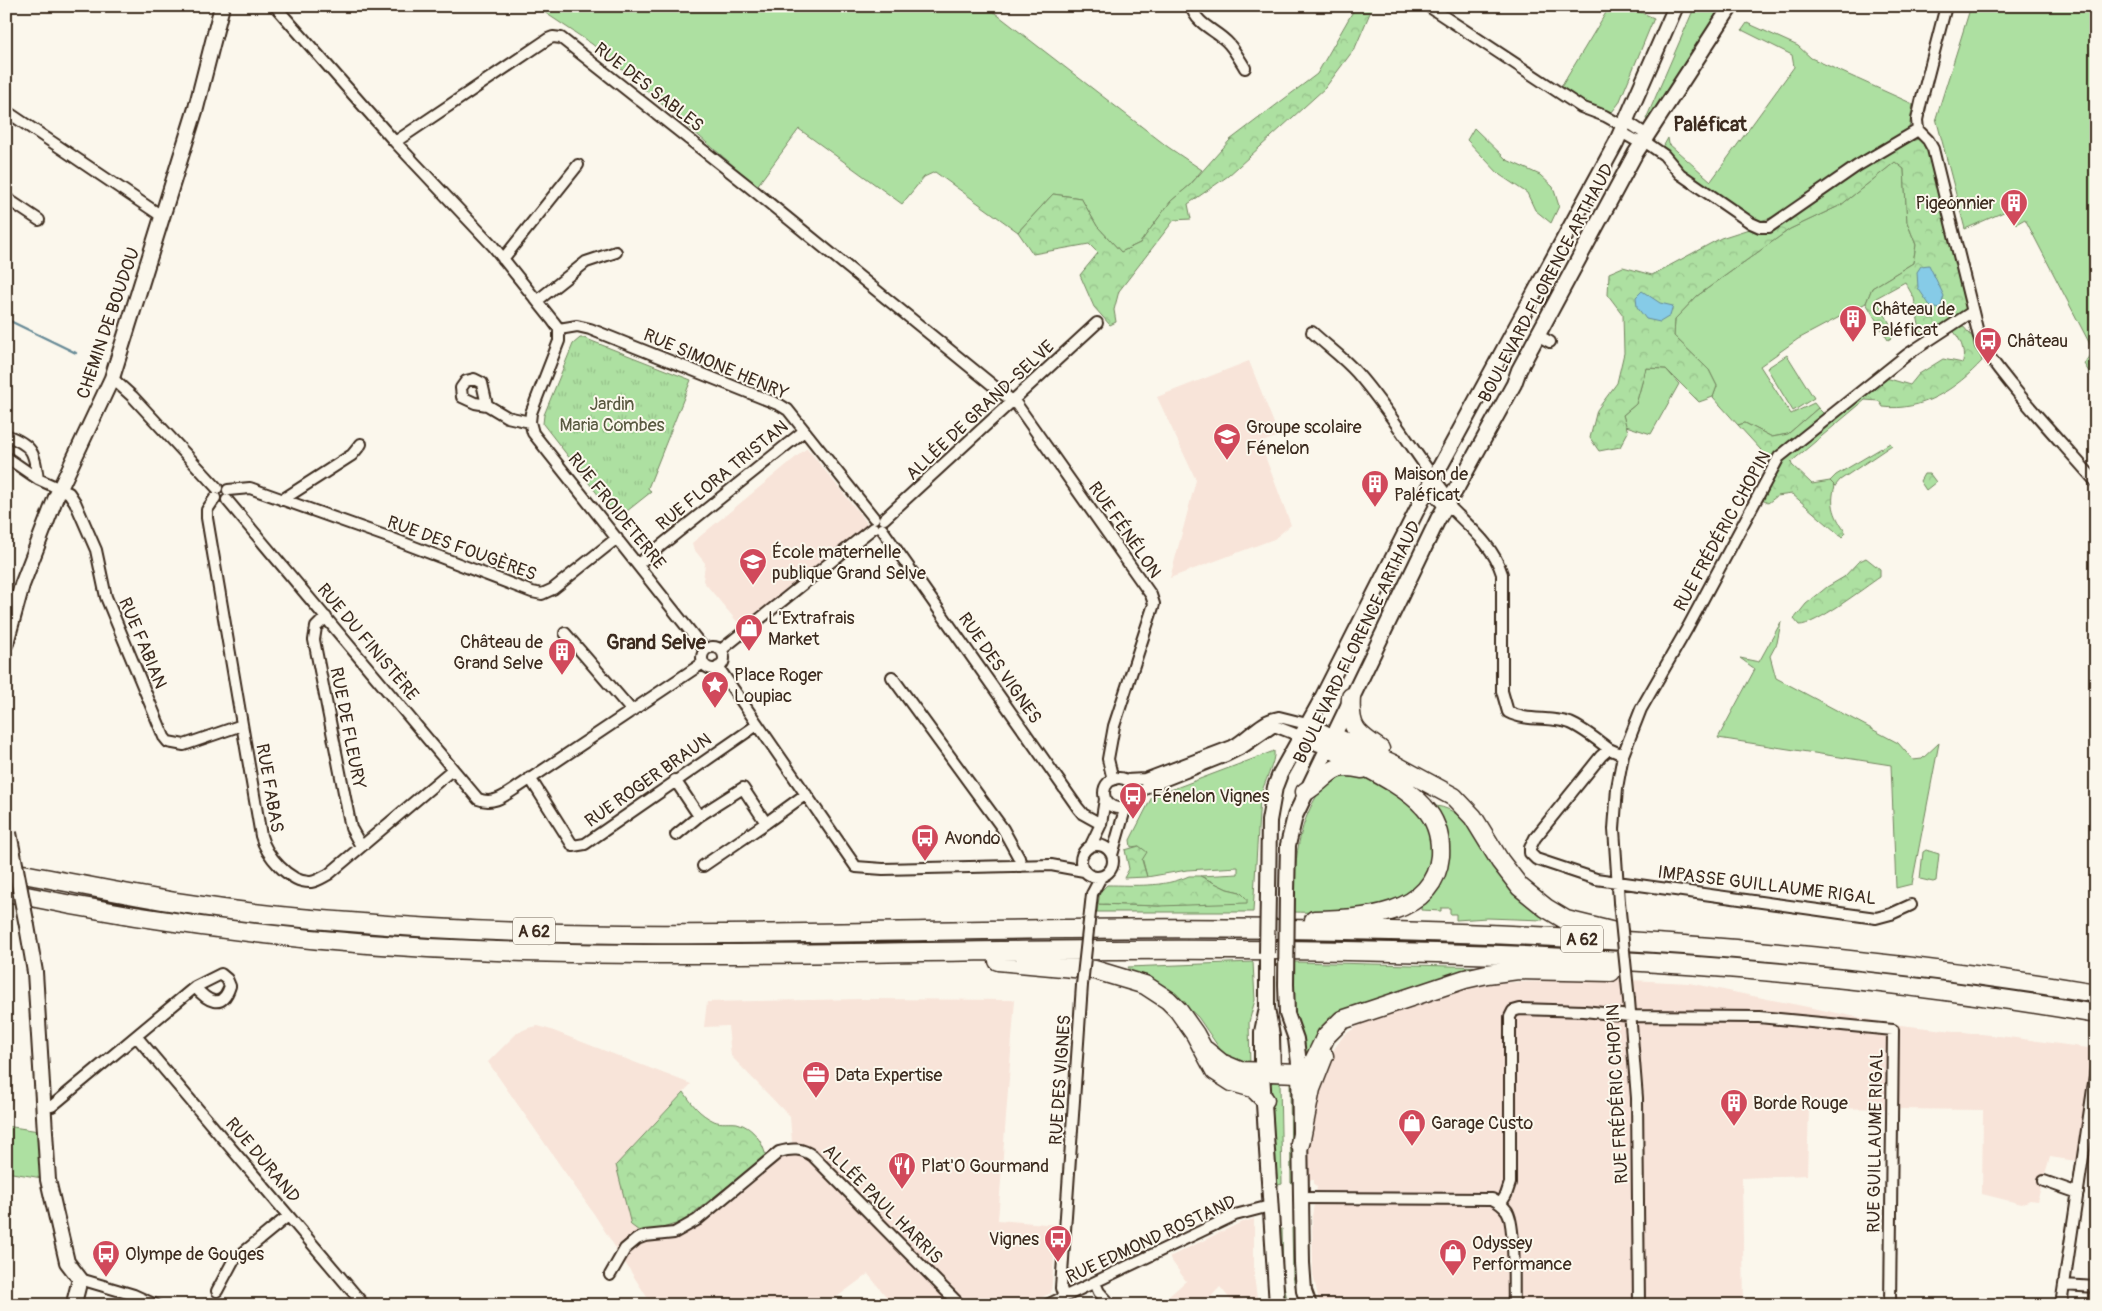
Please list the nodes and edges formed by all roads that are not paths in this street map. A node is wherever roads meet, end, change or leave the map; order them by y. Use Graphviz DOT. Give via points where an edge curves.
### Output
graph roads {
  1 [pos="222,6"];
  2 [pos="275,6"];
  3 [pos="1191,6"];
  4 [pos="1428,6"];
  5 [pos="1676,6"];
  6 [pos="1730,6"];
  7 [pos="1946,6"];
  8 [pos="1244,68"];
  9 [pos="6,111"];
  10 [pos="1623,126"];
  11 [pos="1918,130"];
  12 [pos="1644,140"];
  13 [pos="395,142"];
  14 [pos="578,165"];
  15 [pos="6,198"];
  16 [pos="163,217"];
  17 [pos="39,220"];
  18 [pos="616,252"];
  19 [pos="502,258"];
  20 [pos="538,300"];
  21 [pos="1972,312"];
  22 [pos="1097,323"];
  23 [pos="559,329"];
  24 [pos="1312,332"];
  25 [pos="1537,335"];
  26 [pos="1550,342"];
  27 [pos="112,378"];
  28 [pos="1012,400"];
  29 [pos="487,405"];
  30 [pos="530,422"];
  31 [pos="804,431"];
  32 [pos="6,435"];
  33 [pos="361,444"];
  34 [pos="6,457"];
  35 [pos="38,479"];
  36 [pos="2096,482"];
  37 [pos="1431,483"];
  38 [pos="60,488"];
  39 [pos="216,493"];
  40 [pos="228,495"];
  41 [pos="282,500"];
  42 [pos="1448,503"];
  43 [pos="878,524"];
  44 [pos="617,538"];
  45 [pos="638,564"];
  46 [pos="326,617"];
  47 [pos="565,633"];
  48 [pos="6,643"];
  49 [pos="705,650"];
  50 [pos="721,650"];
  51 [pos="703,663"];
  52 [pos="718,667"];
  53 [pos="892,677"];
  54 [pos="1352,697"];
  55 [pos="632,711"];
  56 [pos="242,725"];
  57 [pos="757,725"];
  58 [pos="1303,730"];
  59 [pos="1330,742"];
  60 [pos="1609,749"];
  61 [pos="1623,755"];
  62 [pos="1394,764"];
  63 [pos="454,769"];
  64 [pos="1370,770"];
  65 [pos="530,778"];
  66 [pos="675,780"];
  67 [pos="1113,780"];
  68 [pos="1126,780"];
  69 [pos="1305,792"];
  70 [pos="806,794"];
  71 [pos="1133,797"];
  72 [pos="1105,799"];
  73 [pos="1126,806"];
  74 [pos="699,816"];
  75 [pos="766,823"];
  76 [pos="1101,824"];
  77 [pos="8,829"];
  78 [pos="676,835"];
  79 [pos="1091,845"];
  80 [pos="361,846"];
  81 [pos="1082,854"];
  82 [pos="1112,855"];
  83 [pos="1051,865"];
  84 [pos="703,866"];
  85 [pos="1021,866"];
  86 [pos="6,870"];
  87 [pos="1086,873"];
  88 [pos="1101,877"];
  89 [pos="1616,882"];
  90 [pos="7,893"];
  91 [pos="1092,894"];
  92 [pos="1911,905"];
  93 [pos="1065,928"];
  94 [pos="1665,943"];
  95 [pos="910,952"];
  96 [pos="1809,976"];
  97 [pos="195,987"];
  98 [pos="2096,993"];
  99 [pos="2096,1014"];
  100 [pos="1630,1016"];
  101 [pos="1351,1017"];
  102 [pos="136,1036"];
  103 [pos="1205,1050"];
  104 [pos="2096,1069"];
  105 [pos="1268,1073"];
  106 [pos="1299,1073"];
  107 [pos="1265,1100"];
  108 [pos="44,1106"];
  109 [pos="1300,1144"];
  110 [pos="2044,1181"];
  111 [pos="2078,1193"];
  112 [pos="1301,1198"];
  113 [pos="1501,1203"];
  114 [pos="1270,1206"];
  115 [pos="288,1216"];
  116 [pos="610,1275"];
  117 [pos="80,1279"];
  118 [pos="1095,1283"];
  119 [pos="2064,1285"];
  120 [pos="2096,1287"];
  121 [pos="217,1291"];
  122 [pos="1064,1297"];
  123 [pos="76,1305"];
  124 [pos="156,1305"];
  125 [pos="364,1305"];
  126 [pos="960,1305"];
  127 [pos="1047,1305"];
  128 [pos="1111,1305"];
  129 [pos="1277,1305"];
  130 [pos="1308,1305"];
  131 [pos="1514,1305"];
  132 [pos="1639,1305"];
  133 [pos="1890,1305"];
  134 [pos="2061,1305"];
  1 -- 16 [label="street, CHEMIN DE BOUDOU" via="209,63"];
  2 -- 13 [label="street"];
  3 -- 8 [label="street" via="1200,22 1229,44"];
  4 -- 10 [label="street" via="1581,107"];
  5 -- 10 [label="street, BOULEVARD FLORENCE ARTHAUD"];
  6 -- 12 [label="street, BOULEVARD FLORENCE ARTHAUD"];
  7 -- 11 [label="street" via="1921,102"];
  9 -- 16 [label="street"];
  10 -- 12 [label="street"];
  10 -- 37 [label="street, BOULEVARD FLORENCE ARTHAUD"];
  11 -- 12 [label="street" via="1857,166 1769,227 1750,223 1680,174"];
  11 -- 21 [label="street" via="1933,149"];
  12 -- 25 [label="street, BOULEVARD FLORENCE ARTHAUD"];
  13 -- 19 [label="street" via="463,212"];
  13 -- 28 [label="street, RUE DES SABLES" via="548,39 561,38 747,184"];
  14 -- 19 [label="street"];
  15 -- 17 [label="street"];
  16 -- 27 [label="street, CHEMIN DE BOUDOU"];
  18 -- 20 [label="street" via="586,262"];
  19 -- 20 [label="street"];
  20 -- 23 [label="street"];
  21 -- 36 [label="street" via="1981,345 1993,364"];
  21 -- 61 [label="street, RUE FRÉDÉRIC CHOPIN" via="1908,354 1779,456 1688,627 1640,709"];
  22 -- 28 [label="street, ALLÉE DE GRAND-SELVE"];
  23 -- 30 [label="street" via="559,341"];
  23 -- 31 [label="street, RUE SIMONE HENRY" via="577,326 590,329 780,405"];
  24 -- 37 [label="street" via="1356,371 1386,408"];
  25 -- 26 [label="street"];
  25 -- 42 [label="street, BOULEVARD FLORENCE ARTHAUD" via="1514,384"];
  27 -- 38 [label="street, CHEMIN DE BOUDOU"];
  27 -- 39 [label="street" via="133,397"];
  28 -- 43 [label="street, ALLÉE DE GRAND-SELVE"];
  28 -- 67 [label="street, RUE FÉNÉLON" via="1151,595 1154,604 1114,726 1108,759"];
  29 -- 30 [label="street" via="507,417"];
  30 -- 44 [label="street, RUE FROIDETERRE" via="534,433"];
  31 -- 43 [label="street, RUE SIMONE HENRY"];
  31 -- 45 [label="street, RUE FLORA TRISTAN"];
  32 -- 35 [label="street" via="30,448 35,455"];
  33 -- 41 [label="street" via="352,455"];
  34 -- 35 [label="street"];
  35 -- 38 [label="street"];
  37 -- 42 [label="street"];
  37 -- 58 [label="street, BOULEVARD FLORENCE ARTHAUD"];
  38 -- 48 [label="street, CHEMIN DE BOUDOU" via="22,585"];
  38 -- 56 [label="street, RUE FABIAN" via="69,492 90,532 106,597 164,737 168,742 184,745"];
  39 -- 40 [label="street, RUE DES FOUGÈRES" via="222,486"];
  39 -- 56 [label="street, RUE FABAS" via="206,510"];
  40 -- 41 [label="street, RUE DES FOUGÈRES" via="250,488"];
  40 -- 46 [label="street, RUE DU FINISTÈRE"];
  41 -- 44 [label="street, RUE DES FOUGÈRES" via="542,594 553,589"];
  42 -- 54 [label="street, BOULEVARD FLORENCE ARTHAUD"];
  42 -- 60 [label="street" via="1486,544 1502,574 1502,691 1508,712 1530,719 1569,723 1586,731"];
  43 -- 50 [label="street, ALLÉE DE GRAND-SELVE"];
  43 -- 76 [label="street, RUE DES VIGNES" via="1078,808"];
  44 -- 45 [label="street, RUE FROIDETERRE"];
  45 -- 49 [label="street, RUE FROIDETERRE"];
  46 -- 63 [label="street, RUE DU FINISTÈRE"];
  46 -- 80 [label="street, RUE DE FLEURY" via="316,627 314,640 351,828"];
  47 -- 55 [label="street"];
  49 -- 50 [label="street" via="713,647"];
  49 -- 51 [label="street"];
  50 -- 52 [label="street" via="724,658"];
  51 -- 52 [label="street" via="710,668"];
  51 -- 55 [label="street"];
  52 -- 57 [label="street"];
  53 -- 85 [label="street" via="1003,830 1020,858"];
  54 -- 59 [label="street, BOULEVARD FLORENCE ARTHAUD"];
  54 -- 62 [label="highway" via="1351,717 1356,731 1384,752"];
  55 -- 65 [label="street"];
  56 -- 80 [label="street, RUE FABAS" via="261,836 266,851 275,862 289,874 311,882 329,874"];
  57 -- 66 [label="street, RUE ROGER BRAUN"];
  57 -- 70 [label="street"];
  58 -- 59 [label="street"];
  58 -- 68 [label="street" via="1279,717 1274,718 1264,721 1232,746 1145,779"];
  58 -- 71 [label="street" via="1273,727 1226,756 1148,787"];
  58 -- 105 [label="street, BOULEVARD FLORENCE ARTHAUD, bridge" via="1280,774 1269,820 1267,1008 1262,1032"];
  59 -- 62 [label="highway"];
  59 -- 64 [label="highway"];
  59 -- 69 [label="street, BOULEVARD FLORENCE ARTHAUD"];
  60 -- 61 [label="street"];
  60 -- 89 [label="street" via="1534,838 1530,853 1536,859 1596,879"];
  61 -- 89 [label="street, RUE FRÉDÉRIC CHOPIN" via="1614,812"];
  62 -- 94 [label="highway" via="1461,803 1520,887 1546,908 1566,920"];
  63 -- 65 [label="street, RUE DU FINISTÈRE" via="478,799 487,802 494,802"];
  63 -- 80 [label="street, RUE FABAS"];
  64 -- 69 [label="highway" via="1339,766"];
  64 -- 93 [label="highway" via="1420,803 1431,816 1439,835 1439,861 1434,876 1420,895 1400,909 1325,920 1086,920"];
  65 -- 66 [label="street, RUE ROGER BRAUN" via="573,846 585,844"];
  66 -- 74 [label="street"];
  67 -- 68 [label="street"];
  67 -- 72 [label="street" via="1106,786"];
  68 -- 71 [label="street" via="1132,787"];
  69 -- 106 [label="street, BOULEVARD FLORENCE ARTHAUD, bridge" via="1289,836 1287,892 1286,1009 1296,1039"];
  70 -- 75 [label="street"];
  70 -- 85 [label="street" via="856,867"];
  71 -- 73 [label="street"];
  72 -- 73 [label="street" via="1114,807"];
  72 -- 76 [label="street"];
  73 -- 82 [label="street"];
  74 -- 75 [label="street" via="743,788"];
  74 -- 78 [label="street"];
  75 -- 84 [label="street"];
  76 -- 79 [label="street"];
  77 -- 108 [label="street, bridge" via="35,972"];
  79 -- 81 [label="street"];
  79 -- 82 [label="street" via="1102,845"];
  81 -- 83 [label="street"];
  81 -- 87 [label="street" via="1080,863"];
  82 -- 88 [label="street" via="1112,868"];
  83 -- 85 [label="street"];
  83 -- 87 [label="street"];
  86 -- 93 [label="highway, A 62" via="181,903 340,922 431,928 584,933 807,933"];
  87 -- 88 [label="street"];
  87 -- 91 [label="street, RUE DES VIGNES"];
  88 -- 91 [label="street, RUE DES VIGNES"];
  89 -- 92 [label="street, IMPASSE GUILLAUME RIGAL" via="1876,918"];
  89 -- 100 [label="street, RUE FRÉDÉRIC CHOPIN, bridge"];
  90 -- 95 [label="highway, A 62" via="257,934 416,947 576,953"];
  91 -- 122 [label="street, RUE DES VIGNES, bridge" via="1082,985 1061,1288"];
  93 -- 94 [label="highway, A 62" via="1373,931"];
  94 -- 98 [label="highway, A 62" via="1929,969"];
  95 -- 96 [label="highway, A 62" via="1434,953 1638,963"];
  95 -- 103 [label="highway" via="1096,970 1125,978 1145,985 1168,1000"];
  96 -- 99 [label="highway, A 62" via="1925,988"];
  96 -- 101 [label="highway" via="1518,970 1465,979"];
  97 -- 102 [label="street"];
  100 -- 113 [label="street" via="1584,1011 1513,1011 1510,1017 1510,1182"];
  100 -- 132 [label="street, RUE FRÉDÉRIC CHOPIN" via="1637,1098"];
  100 -- 133 [label="street, RUE GUILLAUME RIGAL" via="1759,1017 1893,1030"];
  101 -- 106 [label="highway" via="1334,1026 1312,1065"];
  101 -- 109 [label="highway" via="1326,1051 1311,1089"];
  102 -- 108 [label="street" via="52,1106"];
  102 -- 115 [label="street, RUE DURAND"];
  103 -- 105 [label="highway" via="1231,1068 1247,1073"];
  103 -- 107 [label="highway" via="1215,1071 1232,1082 1253,1088"];
  104 -- 111 [label="street"];
  105 -- 106 [label="highway"];
  105 -- 107 [label="street, BOULEVARD FLORENCE ARTHAUD"];
  106 -- 109 [label="street, BOULEVARD FLORENCE ARTHAUD"];
  107 -- 114 [label="street, BOULEVARD FLORENCE ARTHAUD"];
  108 -- 117 [label="street" via="48,1180 67,1262"];
  109 -- 112 [label="street, BOULEVARD FLORENCE ARTHAUD"];
  110 -- 111 [label="street"];
  111 -- 119 [label="street"];
  112 -- 113 [label="street" via="1478,1198"];
  112 -- 130 [label="street, BOULEVARD FLORENCE ARTHAUD" via="1303,1280"];
  113 -- 131 [label="street" via="1512,1226"];
  114 -- 118 [label="street, RUE EDMOND ROSTAND" via="1235,1215"];
  114 -- 129 [label="street, BOULEVARD FLORENCE ARTHAUD"];
  115 -- 121 [label="street" via="233,1261"];
  115 -- 125 [label="street, RUE DURAND"];
  116 -- 126 [label="street, ALLÉE PAUL HARRIS" via="625,1249 637,1239 683,1230 779,1152 799,1149 813,1156"];
  117 -- 123 [label="street"];
  117 -- 124 [label="street"];
  118 -- 122 [label="street, RUE EDMOND ROSTAND"];
  118 -- 128 [label="street"];
  119 -- 120 [label="street"];
  119 -- 134 [label="street"];
  122 -- 127 [label="street, RUE EDMOND ROSTAND"];
}
